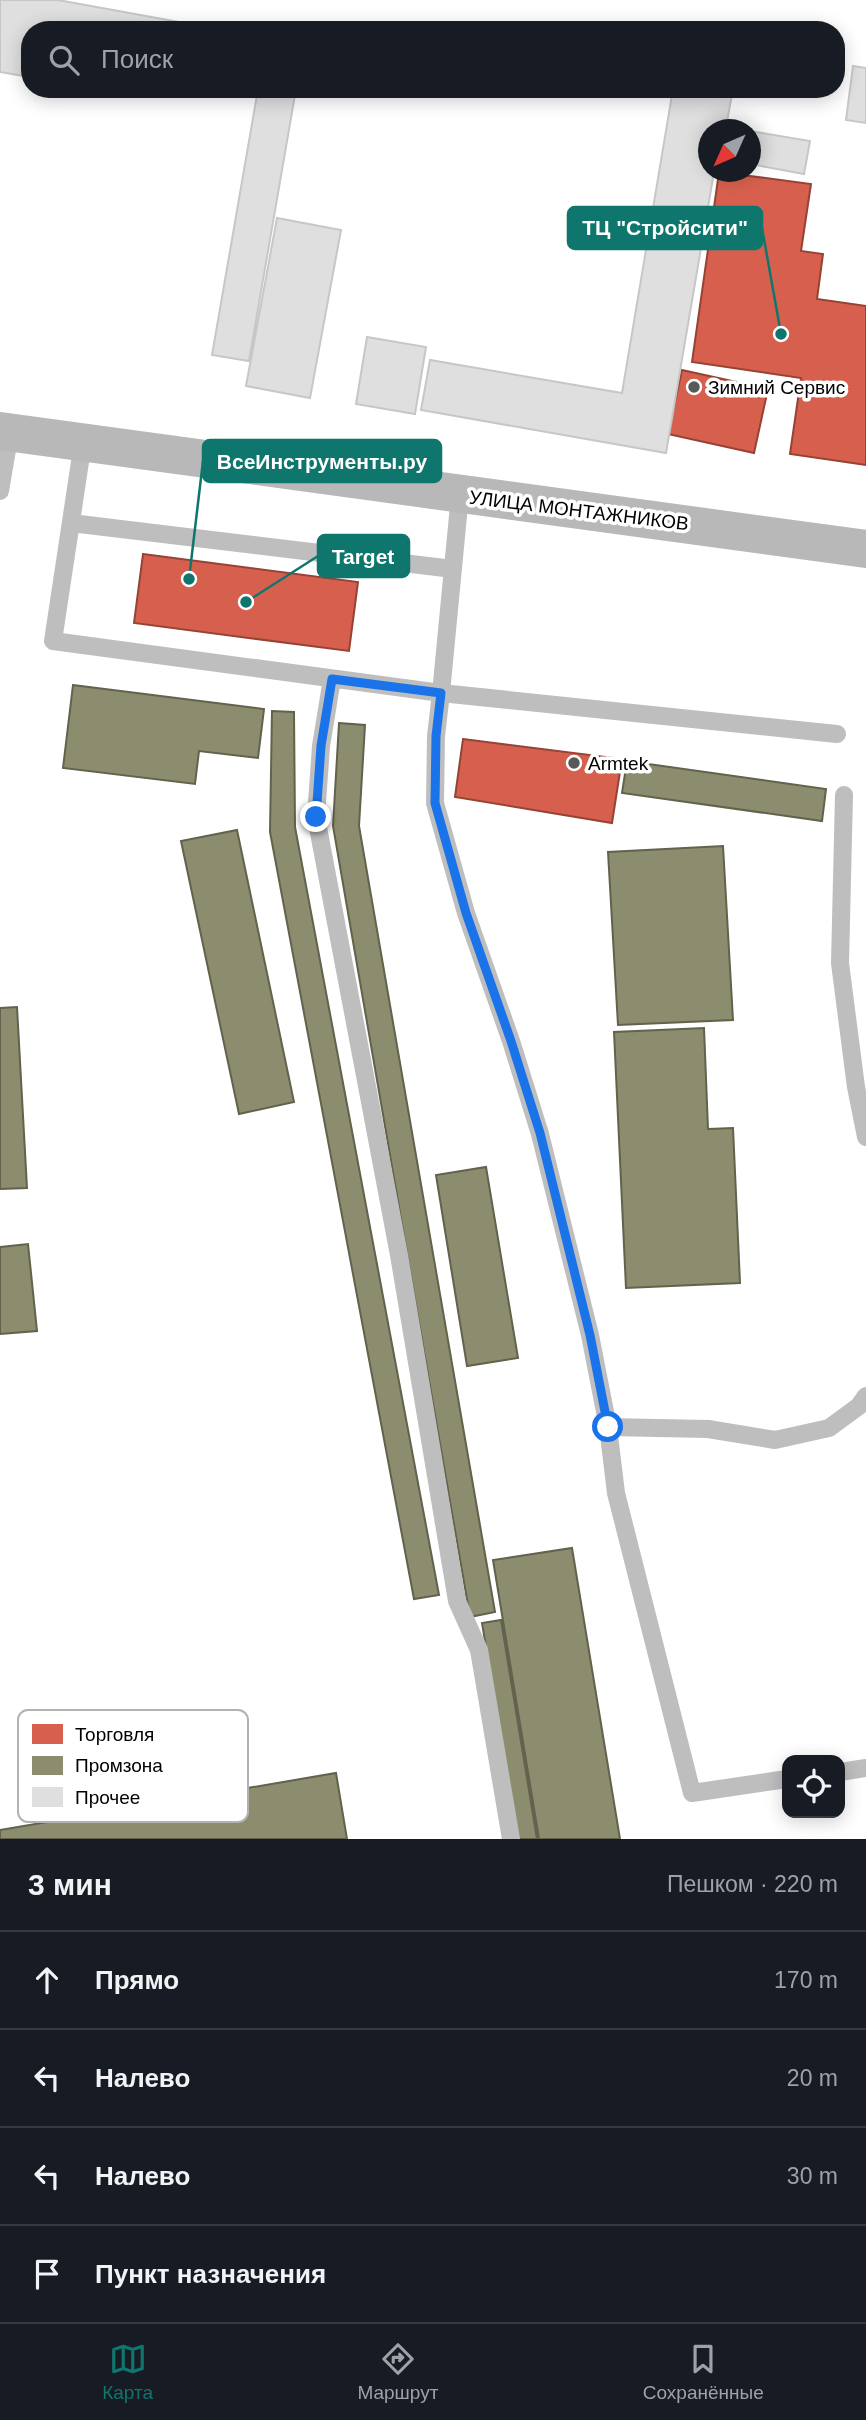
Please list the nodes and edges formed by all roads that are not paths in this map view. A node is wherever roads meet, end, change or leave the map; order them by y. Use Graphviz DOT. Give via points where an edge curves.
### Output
graph roads {
  1 [pos="5,432"];
  2 [pos="83,442"];
  3 [pos="0,491"];
  4 [pos="460,495"];
  5 [pos="71,523"];
  6 [pos="866,548"];
  7 [pos="453,569"];
  8 [pos="332,679"];
  9 [pos="441,693"];
  10 [pos="837,734"];
  11 [pos="844,794"];
  12 [pos="866,1137"];
  13 [pos="866,1396"];
  14 [pos="608,1427"];
  15 [pos="866,1768"];
  16 [pos="845,1771"];
  17 [pos="782,1780"];
  18 [pos="511,1839"];
  1 -- 2 [label="main road, УЛИЦА МОНТАЖНИКОВ"];
  1 -- 3 [label="lane"];
  2 -- 4 [label="main road, УЛИЦА МОНТАЖНИКОВ"];
  2 -- 5 [label="lane"];
  4 -- 6 [label="main road, УЛИЦА МОНТАЖНИКОВ"];
  4 -- 7 [label="lane"];
  5 -- 7 [label="lane"];
  5 -- 8 [label="lane" via="52,641"];
  7 -- 9 [label="lane"];
  8 -- 9 [label="lane"];
  8 -- 18 [label="lane" via="316,817 399,1255 457,1601 479,1650"];
  9 -- 10 [label="lane"];
  9 -- 14 [label="lane" via="435,803 466,913 540,1133"];
  11 -- 12 [label="lane" via="840,963"];
  13 -- 14 [label="lane" via="829,1427 775,1440 708,1429"];
  14 -- 17 [label="lane" via="616,1493 692,1793"];
  15 -- 16 [label="lane"];
}
